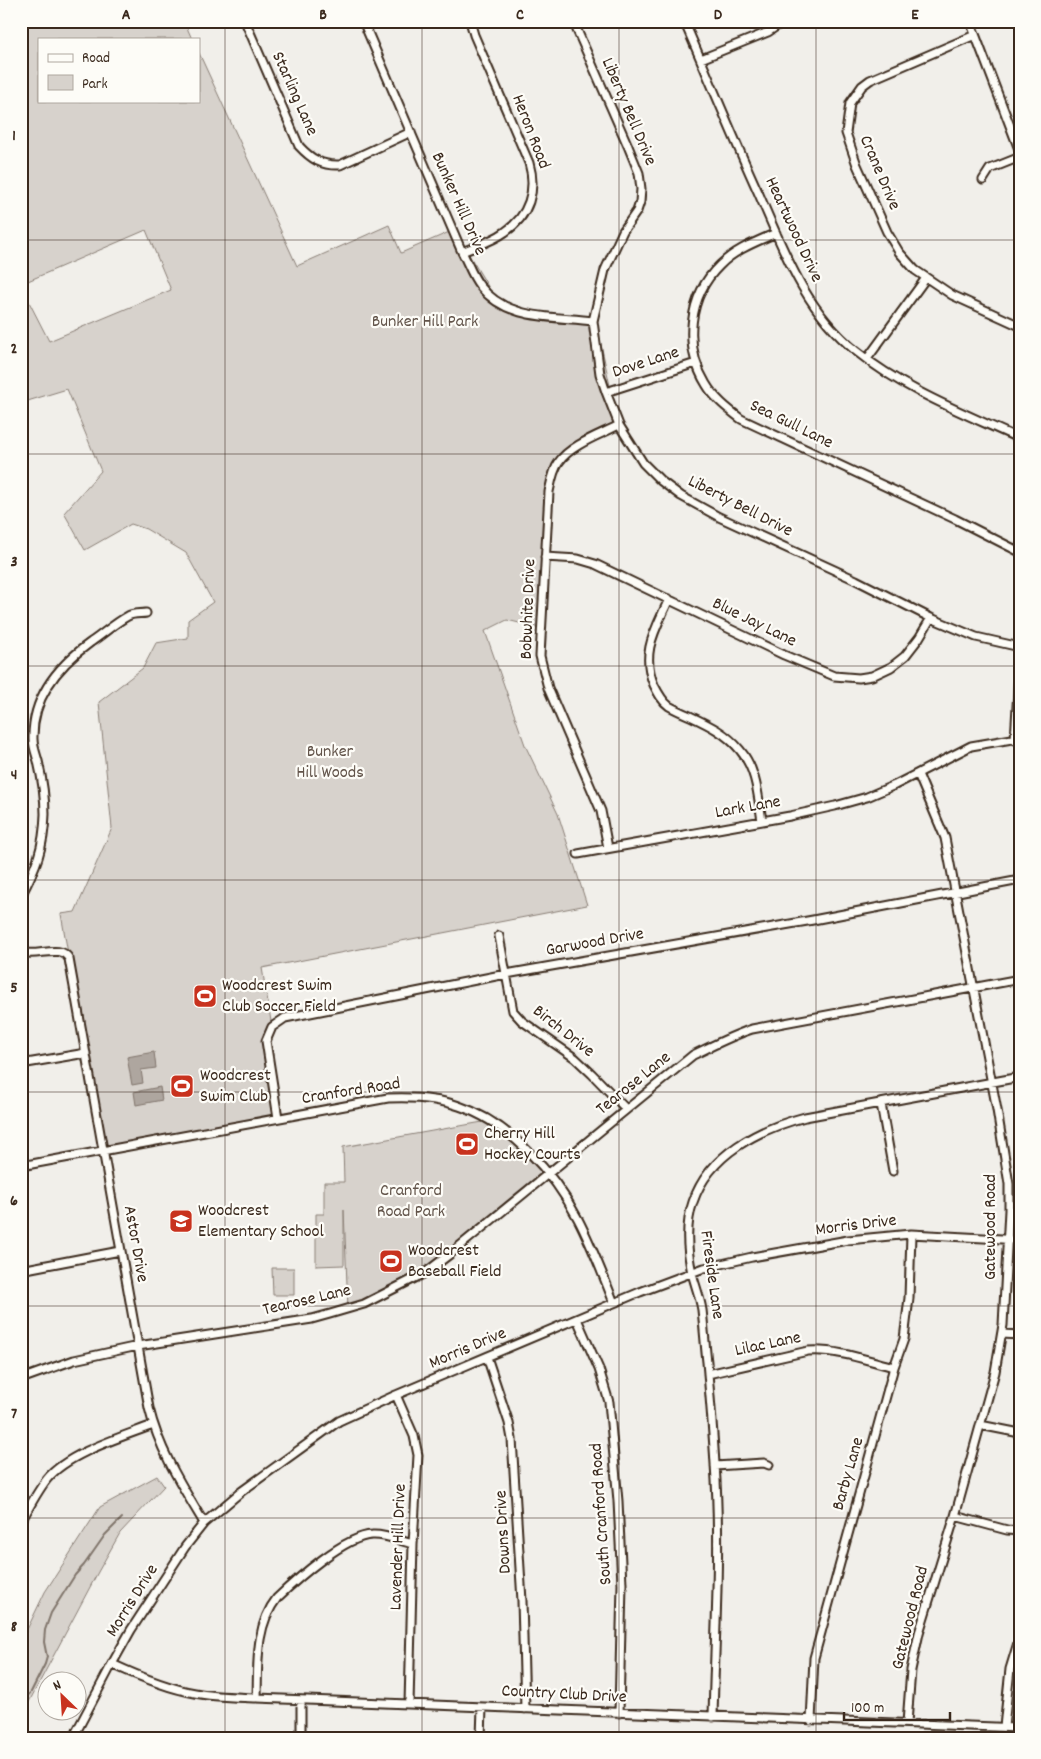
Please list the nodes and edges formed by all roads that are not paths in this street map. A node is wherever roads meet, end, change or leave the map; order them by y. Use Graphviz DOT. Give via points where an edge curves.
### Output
graph roads {
  1 [pos="246,21"];
  2 [pos="363,21"];
  3 [pos="470,21"];
  4 [pos="573,21"];
  5 [pos="684,21"];
  6 [pos="784,21"];
  7 [pos="970,21"];
  8 [pos="975,35"];
  9 [pos="701,60"];
  10 [pos="411,132"];
  11 [pos="1020,152"];
  12 [pos="1020,156"];
  13 [pos="982,180"];
  14 [pos="776,233"];
  15 [pos="462,252"];
  16 [pos="926,278"];
  17 [pos="593,321"];
  18 [pos="1020,326"];
  19 [pos="867,359"];
  20 [pos="696,363"];
  21 [pos="606,392"];
  22 [pos="620,425"];
  23 [pos="1020,439"];
  24 [pos="1020,552"];
  25 [pos="545,557"];
  26 [pos="669,599"];
  27 [pos="146,613"];
  28 [pos="930,618"];
  29 [pos="1020,647"];
  30 [pos="1020,654"];
  31 [pos="1017,740"];
  32 [pos="918,774"];
  33 [pos="762,821"];
  34 [pos="608,848"];
  35 [pos="578,854"];
  36 [pos="1020,880"];
  37 [pos="956,892"];
  38 [pos="21,896"];
  39 [pos="499,936"];
  40 [pos="21,952"];
  41 [pos="506,974"];
  42 [pos="1020,979"];
  43 [pos="973,988"];
  44 [pos="86,1053"];
  45 [pos="21,1064"];
  46 [pos="1020,1078"];
  47 [pos="992,1083"];
  48 [pos="881,1104"];
  49 [pos="626,1110"];
  50 [pos="278,1118"];
  51 [pos="103,1150"];
  52 [pos="21,1166"];
  53 [pos="893,1171"];
  54 [pos="549,1174"];
  55 [pos="911,1234"];
  56 [pos="1008,1240"];
  57 [pos="1020,1240"];
  58 [pos="120,1251"];
  59 [pos="21,1270"];
  60 [pos="692,1273"];
  61 [pos="614,1303"];
  62 [pos="577,1319"];
  63 [pos="1002,1334"];
  64 [pos="1020,1335"];
  65 [pos="138,1346"];
  66 [pos="487,1357"];
  67 [pos="894,1367"];
  68 [pos="708,1374"];
  69 [pos="21,1379"];
  70 [pos="396,1395"];
  71 [pos="153,1425"];
  72 [pos="980,1425"];
  73 [pos="1020,1433"];
  74 [pos="769,1465"];
  75 [pos="716,1466"];
  76 [pos="954,1516"];
  77 [pos="21,1522"];
  78 [pos="204,1523"];
  79 [pos="1020,1531"];
  80 [pos="413,1544"];
  81 [pos="1020,1636"];
  82 [pos="112,1664"];
  83 [pos="257,1698"];
  84 [pos="301,1700"];
  85 [pos="409,1704"];
  86 [pos="482,1707"];
  87 [pos="524,1709"];
  88 [pos="619,1713"];
  89 [pos="713,1717"];
  90 [pos="810,1721"];
  91 [pos="907,1723"];
  92 [pos="1004,1727"];
  93 [pos="1020,1728"];
  94 [pos="74,1738"];
  95 [pos="301,1738"];
  96 [pos="481,1738"];
  1 -- 10 [label="street, Starling Lane" via="299,146 310,157 330,166 340,165"];
  2 -- 10 [label="street, Bunker Hill Drive"];
  3 -- 15 [label="street, Heron Road" via="529,163 533,189 525,211 515,224 504,233"];
  4 -- 17 [label="street, Liberty Bell Drive" via="628,146 642,189 636,211 605,270"];
  5 -- 9 [label="street, Heartwood Drive"];
  6 -- 9 [label="street" via="768,32"];
  7 -- 8 [label="street"];
  8 -- 11 [label="street"];
  8 -- 16 [label="street, Crane Drive" via="870,80 850,103 846,133 850,147 887,232 899,252"];
  9 -- 14 [label="street, Heartwood Drive"];
  10 -- 15 [label="street, Bunker Hill Drive"];
  12 -- 13 [label="street" via="990,169"];
  14 -- 19 [label="street, Heartwood Drive" via="800,285 822,317"];
  14 -- 20 [label="street, Sea Gull Lane" via="740,249 720,265 703,287 692,316 691,342"];
  15 -- 17 [label="street, Bunker Hill Drive" via="480,287 503,306 538,316"];
  16 -- 18 [label="street, Crane Drive" via="952,295"];
  16 -- 19 [label="street"];
  17 -- 21 [label="street, Liberty Bell Drive" via="600,374"];
  19 -- 23 [label="street, Heartwood Drive" via="911,387"];
  20 -- 21 [label="street, Dove Lane"];
  20 -- 24 [label="street, Sea Gull Lane" via="716,398 741,419"];
  21 -- 22 [label="street, Liberty Bell Drive"];
  22 -- 25 [label="street, Bobwhite Drive" via="568,452 559,461 548,492"];
  22 -- 28 [label="street, Liberty Bell Drive" via="643,463 681,496"];
  25 -- 26 [label="street, Blue Jay Lane" via="578,559 595,564"];
  25 -- 34 [label="street, Bobwhite Drive" via="541,664 548,688 601,811"];
  26 -- 28 [label="street, Blue Jay Lane" via="784,655 834,676 848,678 872,676 891,667 920,638"];
  26 -- 33 [label="street" via="649,649 651,678 662,700 670,707 717,729 741,750 754,776"];
  27 -- 38 [label="street" via="129,615 87,645 59,670 44,691 36,710 33,739 42,780 44,832 36,867"];
  28 -- 29 [label="street, Liberty Bell Drive" via="976,637"];
  30 -- 31 [label="street"];
  31 -- 32 [label="street" via="971,746"];
  32 -- 33 [label="street, Lark Lane" via="867,797"];
  32 -- 37 [label="street, Gatewood Road" via="946,838"];
  33 -- 34 [label="street, Lark Lane"];
  34 -- 35 [label="street, Lark Lane"];
  36 -- 37 [label="street, Garwood Drive"];
  37 -- 41 [label="street, Garwood Drive"];
  37 -- 43 [label="street, Gatewood Road"];
  39 -- 41 [label="street, Birch Drive"];
  40 -- 44 [label="street, Astor Drive" via="61,951 66,954"];
  41 -- 49 [label="street, Birch Drive" via="513,1011 522,1021 575,1058"];
  41 -- 50 [label="street, Garwood Drive" via="277,1022 268,1032 266,1046"];
  42 -- 43 [label="street, Tearose Lane"];
  43 -- 47 [label="street, Gatewood Road"];
  43 -- 49 [label="street, Tearose Lane" via="734,1035 693,1055"];
  44 -- 45 [label="street"];
  44 -- 51 [label="street, Astor Drive"];
  46 -- 47 [label="street, Fireside Lane"];
  47 -- 48 [label="street, Fireside Lane"];
  47 -- 56 [label="street, Gatewood Road" via="1009,1184"];
  48 -- 53 [label="street"];
  48 -- 60 [label="street, Fireside Lane" via="779,1124 746,1140 716,1165 693,1202 687,1243"];
  49 -- 54 [label="street, Tearose Lane"];
  50 -- 51 [label="street, Cranford Road"];
  50 -- 54 [label="street, Cranford Road" via="388,1098 417,1098 458,1105 517,1141"];
  51 -- 52 [label="street, Cranford Road"];
  51 -- 58 [label="street, Astor Drive"];
  54 -- 61 [label="street, Cranford Road" via="581,1225"];
  54 -- 65 [label="street, Tearose Lane" via="425,1273 364,1304 312,1319"];
  55 -- 56 [label="street, Morris Drive"];
  55 -- 60 [label="street, Morris Drive" via="838,1242 752,1257"];
  55 -- 67 [label="street, Barby Lane" via="904,1339"];
  56 -- 57 [label="street, Morris Drive"];
  56 -- 63 [label="street, Gatewood Road"];
  58 -- 59 [label="street"];
  58 -- 65 [label="street, Astor Drive"];
  60 -- 61 [label="street, Morris Drive"];
  60 -- 68 [label="street, Fireside Lane" via="702,1310"];
  61 -- 62 [label="street, Morris Drive"];
  62 -- 66 [label="street, Morris Drive"];
  62 -- 88 [label="street, South Cranford Road" via="599,1369 609,1402 622,1584"];
  63 -- 64 [label="street"];
  63 -- 72 [label="street, Gatewood Road"];
  65 -- 69 [label="street, Tearose Lane" via="74,1360"];
  65 -- 71 [label="street, Astor Drive"];
  66 -- 70 [label="street, Morris Drive"];
  66 -- 87 [label="street, Downs Drive" via="512,1439 522,1601"];
  67 -- 68 [label="street, Lilac Lane" via="817,1350"];
  67 -- 90 [label="street, Barby Lane" via="814,1658"];
  68 -- 75 [label="street, Fireside Lane"];
  70 -- 78 [label="street, Morris Drive" via="339,1421 242,1491"];
  70 -- 80 [label="street, Lavender Hill Drive" via="414,1436 418,1455"];
  71 -- 77 [label="street" via="59,1467 40,1488"];
  71 -- 78 [label="street, Astor Drive" via="173,1470"];
  72 -- 73 [label="street"];
  72 -- 76 [label="street, Gatewood Road"];
  74 -- 75 [label="street"];
  75 -- 89 [label="street, Fireside Lane"];
  76 -- 79 [label="street"];
  76 -- 91 [label="street, Gatewood Road" via="919,1633 911,1670"];
  78 -- 82 [label="street, Morris Drive" via="152,1597"];
  80 -- 83 [label="street" via="381,1535 355,1539 328,1556 277,1598 262,1630"];
  80 -- 85 [label="street, Lavender Hill Drive"];
  81 -- 92 [label="street" via="1010,1669"];
  82 -- 83 [label="street, Country Club Drive" via="140,1677 197,1694"];
  82 -- 94 [label="street, Morris Drive"];
  83 -- 84 [label="street, Country Club Drive"];
  84 -- 85 [label="street, Country Club Drive"];
  84 -- 95 [label="street"];
  85 -- 86 [label="street, Country Club Drive"];
  86 -- 87 [label="street, Country Club Drive"];
  86 -- 96 [label="street"];
  87 -- 88 [label="street, Country Club Drive"];
  88 -- 89 [label="street, Country Club Drive"];
  89 -- 90 [label="street, Country Club Drive"];
  90 -- 91 [label="street, Country Club Drive"];
  91 -- 92 [label="street, Country Club Drive"];
  92 -- 93 [label="street, Country Club Drive"];
}
